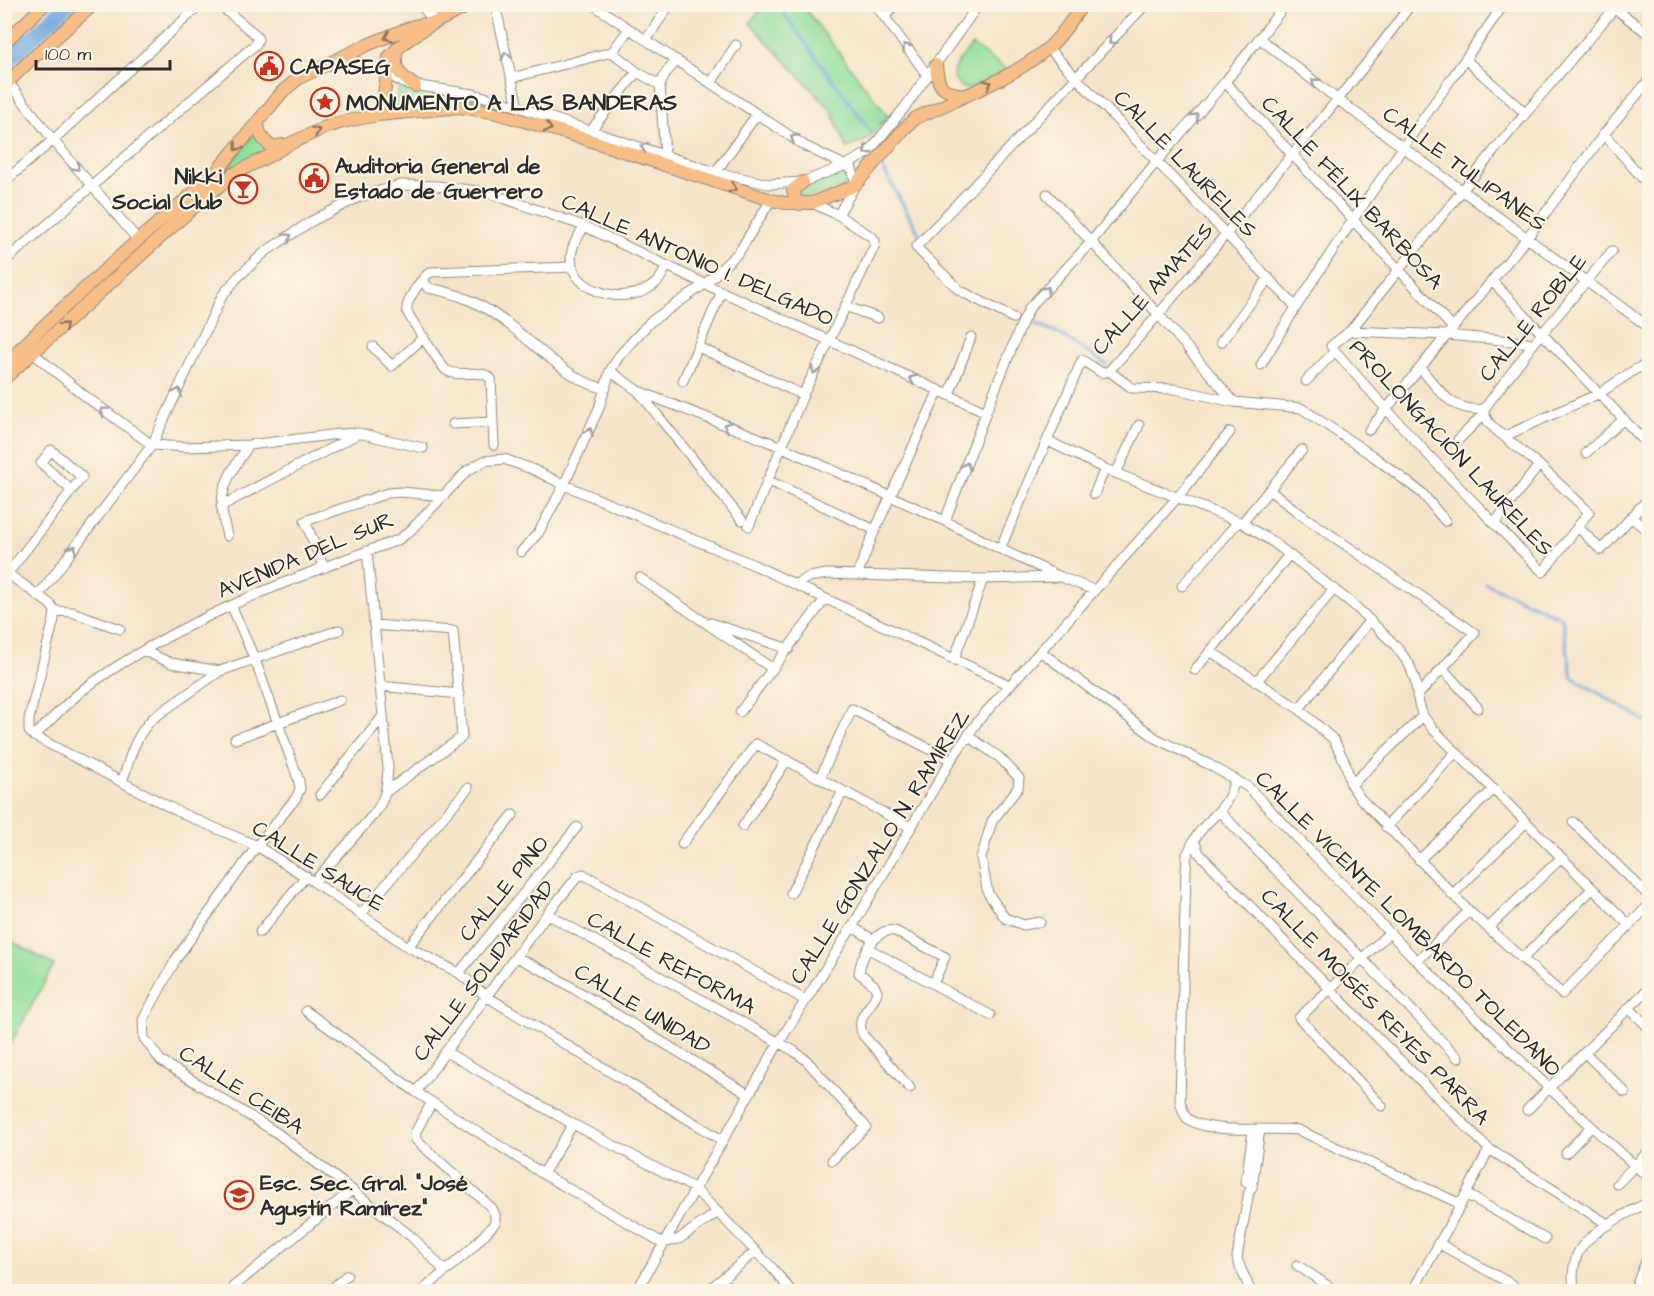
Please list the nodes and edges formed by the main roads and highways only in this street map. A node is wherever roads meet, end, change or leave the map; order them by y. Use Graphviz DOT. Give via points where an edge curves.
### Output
graph roads {
  1 [pos="45,4"];
  2 [pos="94,4"];
  3 [pos="474,4"];
  4 [pos="1083,4"];
  5 [pos="33,10"];
  6 [pos="434,22"];
  7 [pos="4,32"];
  8 [pos="4,43"];
  9 [pos="45,48"];
  10 [pos="397,48"];
  11 [pos="936,64"];
  12 [pos="415,86"];
  13 [pos="7,91"];
  14 [pos="964,95"];
  15 [pos="378,116"];
  16 [pos="258,121"];
  17 [pos="289,144"];
  18 [pos="803,182"];
  19 [pos="806,204"];
  20 [pos="4,364"];
  21 [pos="4,379"];
  1 -- 5 [label="main road"];
  2 -- 9 [label="main road"];
  3 -- 6 [label="main road"];
  14 -- 4 [label="main road, one-way" via="1012,74 1048,48"];
  5 -- 7 [label="main road"];
  5 -- 8 [label="main road"];
  6 -- 10 [label="main road"];
  6 -- 16 [label="main road, one-way" via="367,45 299,78"];
  9 -- 13 [label="main road" via="27,63"];
  9 -- 13 [label="main road" via="34,66"];
  10 -- 12 [label="main road" via="397,70"];
  10 -- 15 [label="main road" via="388,57"];
  11 -- 14 [label="main road" via="943,89"];
  14 -- 19 [label="main road" via="916,118 856,184"];
  17 -- 15 [label="main road, one-way" via="324,128"];
  15 -- 19 [label="main road, one-way" via="460,107 493,112 713,176 771,200"];
  16 -- 17 [label="main road" via="261,136 272,147"];
  16 -- 20 [label="main road, one-way" via="213,176"];
  21 -- 17 [label="main road, one-way" via="233,174"];
  18 -- 19 [label="main road" via="793,190 796,201"];
}
